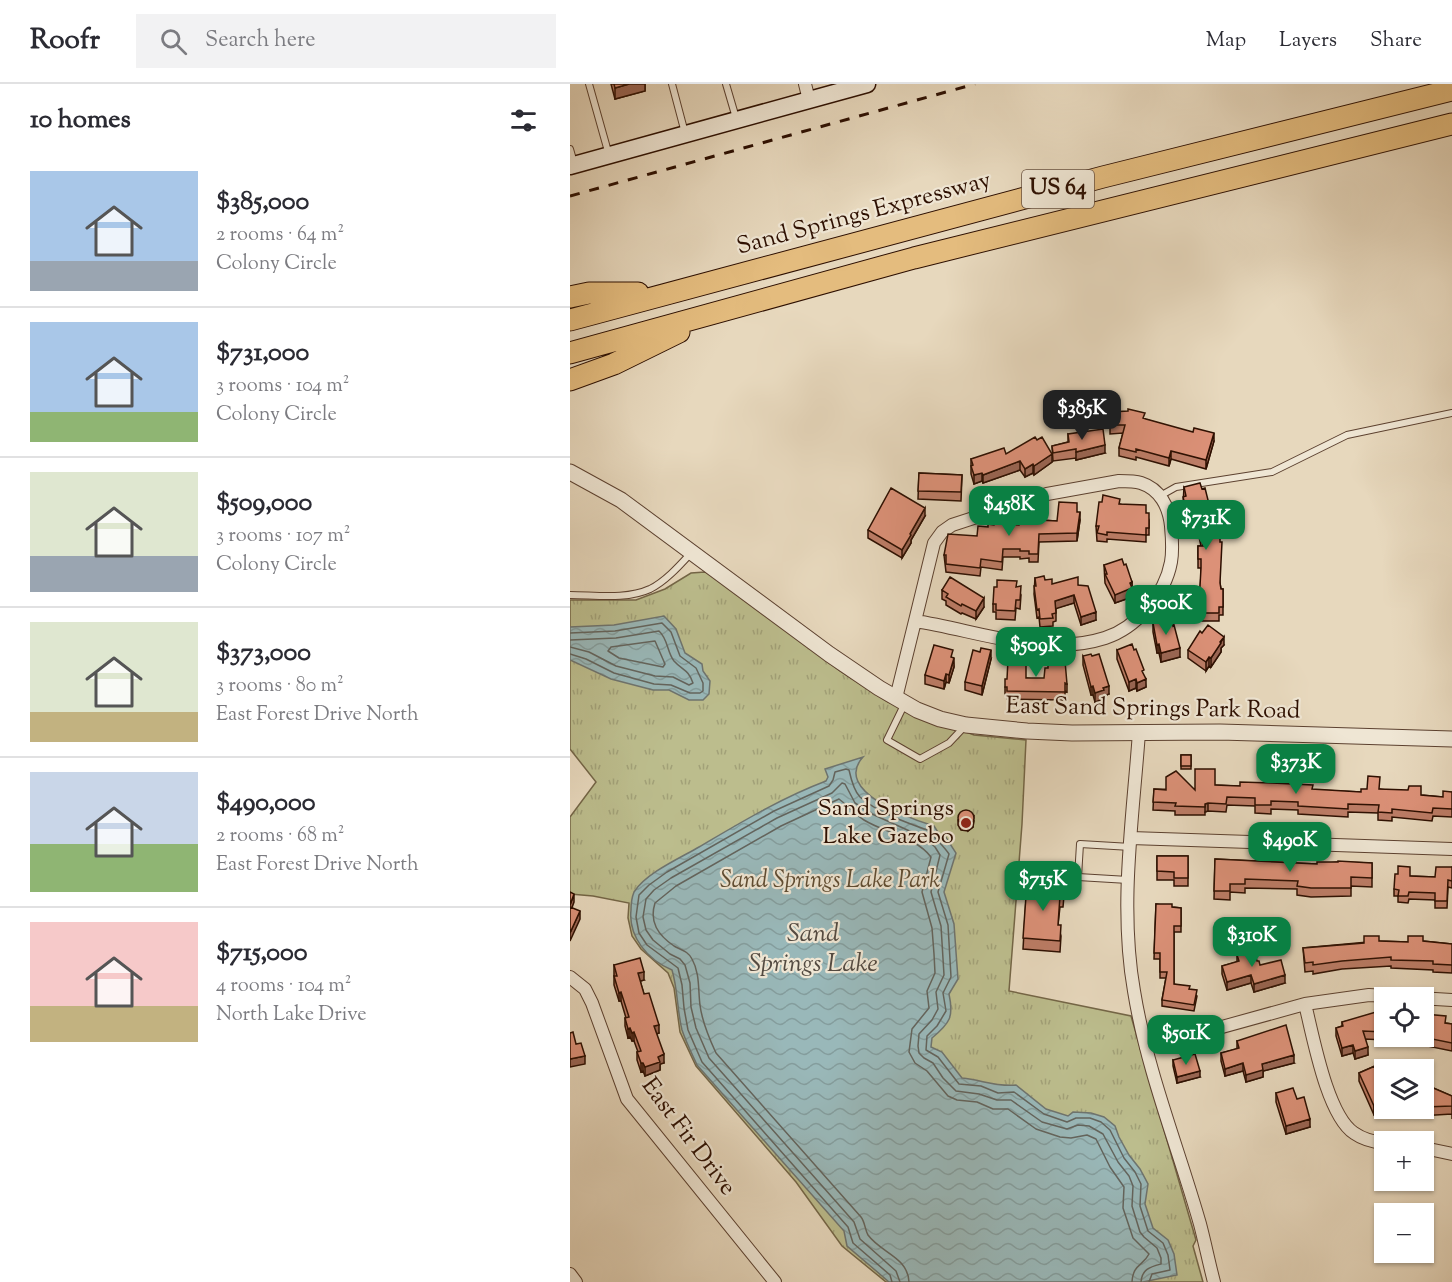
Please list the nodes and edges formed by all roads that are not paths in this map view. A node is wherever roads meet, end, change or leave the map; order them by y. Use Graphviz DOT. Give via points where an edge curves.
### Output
graph roads {
  1 [pos="589,84"];
  2 [pos="672,84"];
  3 [pos="726,84"];
  4 [pos="867,84"];
  5 [pos="1452,90"];
  6 [pos="807,92"];
  7 [pos="736,120"];
  8 [pos="1452,124"];
  9 [pos="686,134"];
  10 [pos="609,155"];
  11 [pos="572,160"];
  12 [pos="665,294"];
  13 [pos="570,297"];
  14 [pos="726,309"];
  15 [pos="570,320"];
  16 [pos="570,353"];
  17 [pos="570,380"];
  18 [pos="1452,412"];
  19 [pos="570,472"];
  20 [pos="1160,496"];
  21 [pos="692,552"];
  22 [pos="570,595"];
  23 [pos="915,621"];
  24 [pos="900,701"];
  25 [pos="966,725"];
  26 [pos="1139,732"];
  27 [pos="1452,739"];
  28 [pos="1131,843"];
  29 [pos="1452,849"];
  30 [pos="1128,880"];
  31 [pos="570,977"];
  32 [pos="1452,1000"];
  33 [pos="1305,1004"];
  34 [pos="1146,1048"];
  35 [pos="1374,1142"];
  36 [pos="1434,1150"];
  37 [pos="1452,1154"];
  38 [pos="570,1274"];
  39 [pos="576,1282"];
  40 [pos="775,1282"];
  41 [pos="1214,1282"];
  1 -- 10 [label="lane"];
  2 -- 9 [label="lane"];
  3 -- 7 [label="lane"];
  4 -- 6 [label="main road"];
  5 -- 12 [label="highway, Sand Springs Expressway / US 64" via="1103,177"];
  6 -- 7 [label="main road"];
  7 -- 9 [label="main road"];
  8 -- 14 [label="highway, US 64"];
  9 -- 10 [label="main road"];
  10 -- 11 [label="main road"];
  12 -- 13 [label="highway" via="589,293"];
  12 -- 15 [label="highway, Sand Springs Expressway / US 64"];
  14 -- 16 [label="highway, US 64"];
  14 -- 17 [label="highway" via="614,364"];
  18 -- 20 [label="lane" via="1347,435 1272,472 1176,487"];
  19 -- 21 [label="street, East Sand Springs Park Road" via="621,500"];
  20 -- 23 [label="street" via="1141,482 1100,483 1047,494 952,525 934,543"];
  20 -- 23 [label="street" via="1170,519 1171,561 1167,577 1145,611 1124,630 1086,643 1040,644"];
  21 -- 22 [label="lane" via="668,576 633,595"];
  21 -- 24 [label="street, East Sand Springs Park Road" via="829,654"];
  23 -- 24 [label="street"];
  24 -- 25 [label="street, East Sand Springs Park Road" via="940,719"];
  24 -- 25 [label="lane" via="887,740 920,759 949,743"];
  25 -- 26 [label="street, East Sand Springs Park Road" via="1027,732"];
  26 -- 27 [label="street, East Sand Springs Park Road"];
  26 -- 28 [label="street"];
  28 -- 29 [label="street"];
  28 -- 30 [label="street"];
  28 -- 30 [label="lane" via="1080,844 1078,878"];
  30 -- 34 [label="street" via="1127,935"];
  31 -- 40 [label="street, East Fir Drive" via="585,989 592,1003 627,1099"];
  32 -- 33 [label="street" via="1369,994"];
  33 -- 34 [label="street"];
  33 -- 35 [label="street" via="1337,1115 1352,1132"];
  34 -- 41 [label="street"];
  36 -- 37 [label="street"];
  38 -- 39 [label="street"];
}
